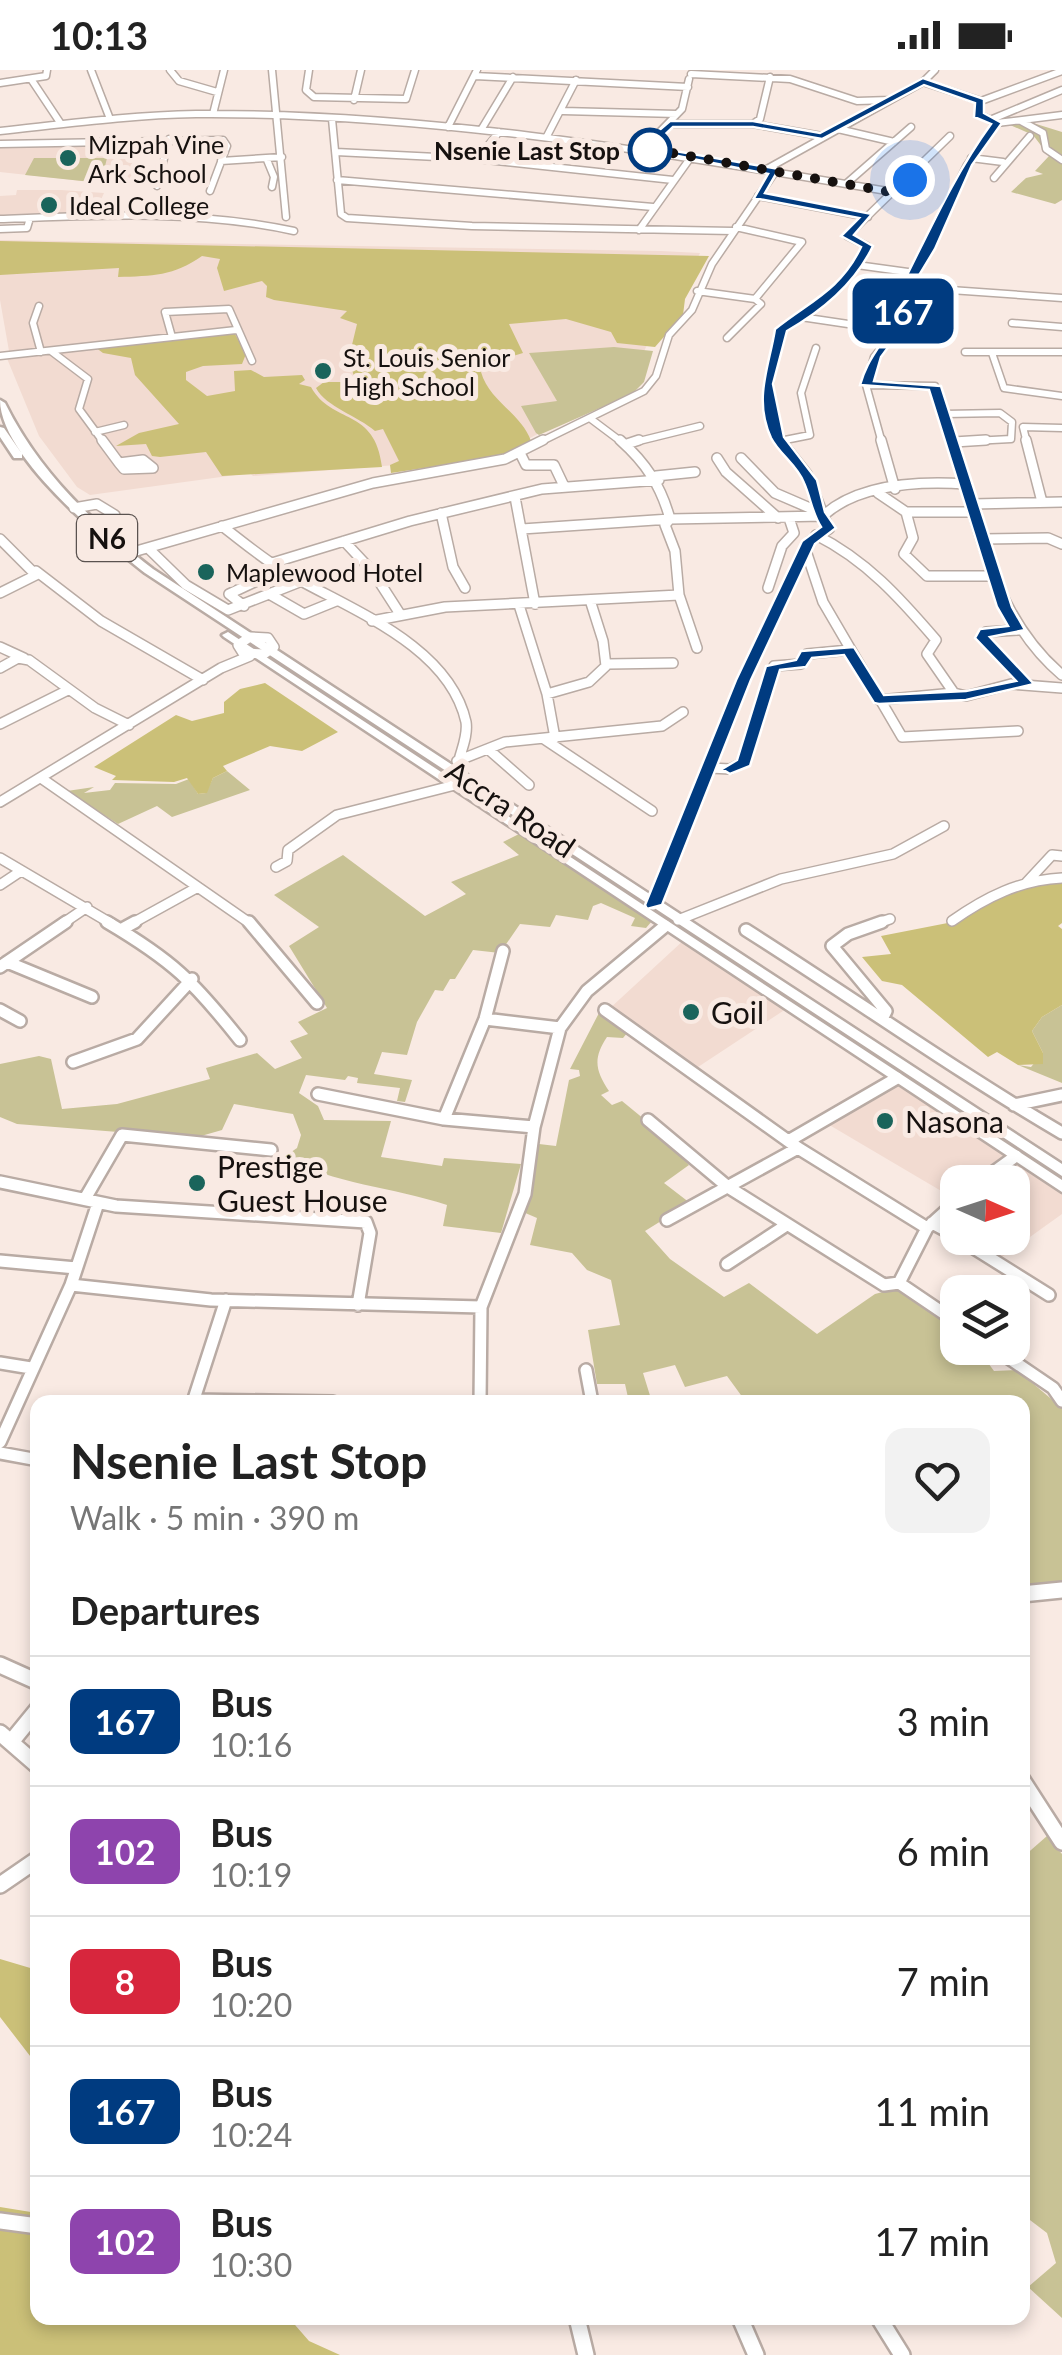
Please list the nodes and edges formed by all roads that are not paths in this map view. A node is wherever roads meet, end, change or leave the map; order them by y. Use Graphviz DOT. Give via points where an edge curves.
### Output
graph roads {
  1 [pos="48,70"];
  2 [pos="91,70"];
  3 [pos="170,70"];
  4 [pos="224,70"];
  5 [pos="272,70"];
  6 [pos="309,70"];
  7 [pos="360,70"];
  8 [pos="415,70"];
  9 [pos="621,70"];
  10 [pos="935,70"];
  11 [pos="1062,71"];
  12 [pos="691,72"];
  13 [pos="476,73"];
  14 [pos="759,73"];
  15 [pos="549,74"];
  16 [pos="513,77"];
  17 [pos="770,77"];
  18 [pos="31,80"];
  19 [pos="576,80"];
  20 [pos="618,82"];
  21 [pos="923,82"];
  22 [pos="0,84"];
  23 [pos="688,86"];
  24 [pos="1062,90"];
  25 [pos="217,92"];
  26 [pos="354,100"];
  27 [pos="890,100"];
  28 [pos="980,101"];
  29 [pos="564,109"];
  30 [pos="213,114"];
  31 [pos="677,114"];
  32 [pos="275,116"];
  33 [pos="1062,116"];
  34 [pos="110,119"];
  35 [pos="332,119"];
  36 [pos="993,121"];
  37 [pos="1022,121"];
  38 [pos="61,124"];
  39 [pos="670,124"];
  40 [pos="753,124"];
  41 [pos="448,128"];
  42 [pos="911,128"];
  43 [pos="838,129"];
  44 [pos="0,130"];
  45 [pos="481,130"];
  46 [pos="499,132"];
  47 [pos="547,136"];
  48 [pos="822,136"];
  49 [pos="950,136"];
  50 [pos="1030,136"];
  51 [pos="170,139"];
  52 [pos="894,142"];
  53 [pos="0,144"];
  54 [pos="644,148"];
  55 [pos="336,152"];
  56 [pos="282,157"];
  57 [pos="692,157"];
  58 [pos="970,158"];
  59 [pos="267,160"];
  60 [pos="477,160"];
  61 [pos="1062,160"];
  62 [pos="221,161"];
  63 [pos="1003,162"];
  64 [pos="770,171"];
  65 [pos="994,178"];
  66 [pos="337,180"];
  67 [pos="673,180"];
  68 [pos="847,183"];
  69 [pos="157,186"];
  70 [pos="272,187"];
  71 [pos="210,192"];
  72 [pos="896,193"];
  73 [pos="758,196"];
  74 [pos="917,196"];
  75 [pos="654,207"];
  76 [pos="868,217"];
  77 [pos="0,218"];
  78 [pos="30,218"];
  79 [pos="286,218"];
  80 [pos="0,229"];
  81 [pos="735,229"];
  82 [pos="639,230"];
  83 [pos="294,232"];
  84 [pos="857,265"];
  85 [pos="914,274"];
  86 [pos="938,287"];
  87 [pos="908,288"];
  88 [pos="697,291"];
  89 [pos="1062,298"];
  90 [pos="755,299"];
  91 [pos="39,306"];
  92 [pos="802,318"];
  93 [pos="1012,324"];
  94 [pos="1062,326"];
  95 [pos="236,330"];
  96 [pos="895,330"];
  97 [pos="172,337"];
  98 [pos="726,338"];
  99 [pos="816,348"];
  100 [pos="46,351"];
  101 [pos="965,352"];
  102 [pos="1062,352"];
  103 [pos="992,353"];
  104 [pos="0,356"];
  105 [pos="252,361"];
  106 [pos="866,385"];
  107 [pos="1062,396"];
  108 [pos="0,403"];
  109 [pos="945,414"];
  110 [pos="591,420"];
  111 [pos="124,425"];
  112 [pos="700,426"];
  113 [pos="1062,428"];
  114 [pos="0,430"];
  115 [pos="96,432"];
  116 [pos="780,441"];
  117 [pos="954,442"];
  118 [pos="627,444"];
  119 [pos="520,452"];
  120 [pos="717,458"];
  121 [pos="741,458"];
  122 [pos="119,463"];
  123 [pos="695,472"];
  124 [pos="658,478"];
  125 [pos="966,484"];
  126 [pos="564,486"];
  127 [pos="895,488"];
  128 [pos="878,493"];
  129 [pos="515,496"];
  130 [pos="1042,502"];
  131 [pos="1062,502"];
  132 [pos="74,508"];
  133 [pos="974,508"];
  134 [pos="906,512"];
  135 [pos="441,513"];
  136 [pos="822,514"];
  137 [pos="115,515"];
  138 [pos="670,518"];
  139 [pos="784,518"];
  140 [pos="222,526"];
  141 [pos="522,529"];
  142 [pos="816,534"];
  143 [pos="0,538"];
  144 [pos="984,539"];
  145 [pos="344,541"];
  146 [pos="1062,544"];
  147 [pos="148,548"];
  148 [pos="806,552"];
  149 [pos="126,554"];
  150 [pos="274,565"];
  151 [pos="36,572"];
  152 [pos="996,576"];
  153 [pos="302,581"];
  154 [pos="466,588"];
  155 [pos="768,588"];
  156 [pos="0,592"];
  157 [pos="271,594"];
  158 [pos="680,595"];
  159 [pos="590,600"];
  160 [pos="336,601"];
  161 [pos="534,604"];
  162 [pos="519,605"];
  163 [pos="244,606"];
  164 [pos="400,614"];
  165 [pos="372,620"];
  166 [pos="1018,630"];
  167 [pos="242,643"];
  168 [pos="0,647"];
  169 [pos="697,648"];
  170 [pos="849,650"];
  171 [pos="260,654"];
  172 [pos="24,658"];
  173 [pos="673,663"];
  174 [pos="608,664"];
  175 [pos="0,668"];
  176 [pos="221,668"];
  177 [pos="1059,670"];
  178 [pos="202,680"];
  179 [pos="1026,684"];
  180 [pos="1062,688"];
  181 [pos="68,690"];
  182 [pos="954,693"];
  183 [pos="547,694"];
  184 [pos="879,700"];
  185 [pos="682,712"];
  186 [pos="361,715"];
  187 [pos="0,724"];
  188 [pos="129,726"];
  189 [pos="1018,731"];
  190 [pos="549,739"];
  191 [pos="488,748"];
  192 [pos="453,762"];
  193 [pos="710,768"];
  194 [pos="41,778"];
  195 [pos="455,785"];
  196 [pos="529,785"];
  197 [pos="0,802"];
  198 [pos="652,811"];
  199 [pos="944,826"];
  200 [pos="1062,856"];
  201 [pos="0,858"];
  202 [pos="276,867"];
  203 [pos="22,872"];
  204 [pos="1062,878"];
  205 [pos="1026,882"];
  206 [pos="0,885"];
  207 [pos="198,888"];
  208 [pos="654,905"];
  209 [pos="88,907"];
  210 [pos="890,919"];
  211 [pos="952,921"];
  212 [pos="672,923"];
  213 [pos="124,928"];
  214 [pos="746,930"];
  215 [pos="502,952"];
  216 [pos="4,964"];
  217 [pos="192,979"];
  218 [pos="92,997"];
  219 [pos="318,1003"];
  220 [pos="0,1010"];
  221 [pos="605,1010"];
  222 [pos="883,1017"];
  223 [pos="485,1018"];
  224 [pos="20,1021"];
  225 [pos="560,1028"];
  226 [pos="240,1040"];
  227 [pos="74,1062"];
  228 [pos="898,1078"];
  229 [pos="318,1094"];
  230 [pos="1062,1095"];
  231 [pos="1014,1105"];
  232 [pos="444,1120"];
  233 [pos="648,1120"];
  234 [pos="534,1127"];
  235 [pos="1062,1133"];
  236 [pos="794,1144"];
  237 [pos="272,1150"];
  238 [pos="1016,1156"];
  239 [pos="1004,1165"];
  240 [pos="1062,1171"];
  241 [pos="0,1182"];
  242 [pos="728,1187"];
  243 [pos="1062,1188"];
  244 [pos="92,1200"];
  245 [pos="940,1216"];
  246 [pos="667,1220"];
  247 [pos="785,1226"];
  248 [pos="929,1226"];
  249 [pos="940,1231"];
  250 [pos="985,1255"];
  251 [pos="0,1261"];
  252 [pos="727,1264"];
  253 [pos="76,1268"];
  254 [pos="899,1283"];
  255 [pos="71,1285"];
  256 [pos="1049,1295"];
  257 [pos="226,1300"];
  258 [pos="358,1305"];
  259 [pos="482,1307"];
  260 [pos="940,1310"];
  261 [pos="0,1362"];
  262 [pos="1020,1365"];
  263 [pos="31,1368"];
  264 [pos="586,1370"];
  265 [pos="196,1395"];
  266 [pos="480,1395"];
  267 [pos="591,1395"];
  268 [pos="1062,1401"];
  269 [pos="0,1442"];
  270 [pos="0,1453"];
  271 [pos="30,1459"];
  272 [pos="1062,1590"];
  273 [pos="1030,1593"];
  274 [pos="0,1665"];
  275 [pos="30,1678"];
  276 [pos="30,1716"];
  277 [pos="5,1738"];
  278 [pos="30,1759"];
  279 [pos="1030,1792"];
  280 [pos="1062,1842"];
  281 [pos="30,1865"];
  282 [pos="0,1885"];
  283 [pos="0,2221"];
  284 [pos="30,2225"];
  285 [pos="580,2325"];
  286 [pos="743,2325"];
  287 [pos="883,2325"];
  288 [pos="586,2355"];
  289 [pos="756,2355"];
  290 [pos="902,2355"];
  1 -- 18 [label="street"];
  2 -- 34 [label="street"];
  3 -- 25 [label="street" via="179,81"];
  4 -- 25 [label="street"];
  5 -- 32 [label="street"];
  6 -- 26 [label="street" via="310,95"];
  7 -- 26 [label="street"];
  8 -- 26 [label="street" via="406,98"];
  9 -- 20 [label="street"];
  10 -- 21 [label="street"];
  11 -- 28 [label="street"];
  12 -- 14 [label="street"];
  12 -- 23 [label="street"];
  13 -- 16 [label="street"];
  13 -- 41 [label="street"];
  14 -- 17 [label="street"];
  15 -- 16 [label="street"];
  15 -- 19 [label="street"];
  16 -- 45 [label="street"];
  17 -- 27 [label="street" via="857,101"];
  17 -- 40 [label="street"];
  18 -- 22 [label="street"];
  18 -- 38 [label="street"];
  19 -- 20 [label="street"];
  19 -- 29 [label="street"];
  20 -- 23 [label="street"];
  21 -- 27 [label="street"];
  21 -- 28 [label="street"];
  23 -- 31 [label="street"];
  24 -- 36 [label="street"];
  25 -- 30 [label="street"];
  27 -- 43 [label="street"];
  28 -- 36 [label="street" via="977,113"];
  29 -- 31 [label="street"];
  29 -- 47 [label="street"];
  30 -- 32 [label="street"];
  30 -- 34 [label="street"];
  31 -- 39 [label="street"];
  32 -- 35 [label="street"];
  32 -- 56 [label="street"];
  33 -- 37 [label="street"];
  34 -- 38 [label="street"];
  35 -- 41 [label="street"];
  35 -- 55 [label="street"];
  36 -- 37 [label="street"];
  36 -- 58 [label="street"];
  37 -- 61 [label="street" via="1043,133 1046,148"];
  38 -- 44 [label="street"];
  39 -- 40 [label="street"];
  39 -- 54 [label="street"];
  40 -- 48 [label="street"];
  41 -- 45 [label="street"];
  42 -- 52 [label="street"];
  43 -- 48 [label="street"];
  43 -- 52 [label="street"];
  45 -- 46 [label="street"];
  46 -- 47 [label="street"];
  46 -- 60 [label="street"];
  47 -- 54 [label="street"];
  48 -- 64 [label="street"];
  49 -- 72 [label="street"];
  50 -- 63 [label="street"];
  51 -- 53 [label="street"];
  51 -- 62 [label="street" via="222,140 227,146"];
  51 -- 69 [label="street"];
  52 -- 68 [label="street"];
  54 -- 57 [label="street"];
  55 -- 60 [label="street"];
  55 -- 66 [label="street"];
  56 -- 59 [label="street"];
  56 -- 79 [label="street"];
  57 -- 64 [label="street"];
  57 -- 67 [label="street"];
  58 -- 63 [label="street"];
  58 -- 85 [label="street"];
  59 -- 62 [label="street"];
  59 -- 70 [label="street"];
  60 -- 67 [label="street"];
  62 -- 71 [label="street"];
  63 -- 65 [label="street"];
  64 -- 68 [label="street"];
  64 -- 73 [label="street"];
  66 -- 75 [label="street"];
  66 -- 82 [label="street" via="347,218"];
  67 -- 75 [label="street"];
  68 -- 72 [label="street"];
  72 -- 74 [label="street"];
  72 -- 76 [label="street"];
  73 -- 76 [label="street"];
  73 -- 81 [label="street"];
  75 -- 82 [label="street"];
  76 -- 84 [label="street" via="847,236 867,246"];
  77 -- 78 [label="street"];
  78 -- 80 [label="street" via="28,228"];
  78 -- 83 [label="street" via="108,215 262,224"];
  81 -- 82 [label="street"];
  81 -- 88 [label="street"];
  81 -- 90 [label="street" via="802,242"];
  84 -- 85 [label="street"];
  84 -- 92 [label="street"];
  85 -- 86 [label="street"];
  85 -- 87 [label="street"];
  86 -- 87 [label="street"];
  86 -- 89 [label="street"];
  87 -- 96 [label="street"];
  88 -- 90 [label="street"];
  88 -- 110 [label="street" via="692,310 669,335 651,385"];
  90 -- 98 [label="street" via="758,309"];
  91 -- 100 [label="street" via="33,324"];
  92 -- 96 [label="street"];
  92 -- 116 [label="street" via="781,329 767,384"];
  93 -- 94 [label="street"];
  95 -- 97 [label="street"];
  95 -- 97 [label="street" via="225,308 166,312"];
  95 -- 105 [label="street"];
  96 -- 106 [label="street" via="880,346"];
  97 -- 100 [label="street"];
  99 -- 116 [label="street" via="802,393 810,435"];
  100 -- 104 [label="street"];
  100 -- 115 [label="street" via="88,380 79,409"];
  101 -- 103 [label="street"];
  102 -- 103 [label="street"];
  103 -- 107 [label="street" via="1004,388"];
  106 -- 109 [label="street" via="934,386"];
  106 -- 127 [label="street"];
  108 -- 132 [label="highway, Accra Road / N6" via="24,448"];
  109 -- 117 [label="street"];
  109 -- 117 [label="street" via="1000,414 1012,422 1011,439"];
  110 -- 118 [label="street"];
  110 -- 119 [label="street"];
  111 -- 115 [label="street"];
  112 -- 118 [label="street"];
  113 -- 130 [label="street" via="1023,427"];
  114 -- 167 [label="highway, Accra Road / N6" via="96,542"];
  115 -- 122 [label="street"];
  116 -- 136 [label="street" via="810,480"];
  117 -- 125 [label="street"];
  118 -- 124 [label="street"];
  119 -- 126 [label="street" via="526,465 554,465"];
  119 -- 140 [label="street" via="373,483"];
  120 -- 139 [label="street"];
  121 -- 136 [label="street" via="775,493"];
  123 -- 124 [label="street"];
  124 -- 126 [label="street"];
  124 -- 138 [label="street"];
  125 -- 127 [label="street" via="927,481"];
  125 -- 133 [label="street"];
  126 -- 129 [label="street"];
  127 -- 128 [label="street"];
  128 -- 134 [label="street"];
  128 -- 136 [label="street" via="843,498"];
  129 -- 135 [label="street"];
  129 -- 141 [label="street"];
  130 -- 131 [label="street"];
  130 -- 133 [label="street"];
  132 -- 137 [label="street" via="97,504"];
  132 -- 149 [label="highway, Accra Road / N6"];
  133 -- 134 [label="street"];
  133 -- 144 [label="street"];
  134 -- 152 [label="street" via="913,538 904,554 928,576"];
  135 -- 145 [label="street"];
  135 -- 154 [label="street" via="453,567"];
  136 -- 139 [label="street"];
  136 -- 142 [label="street" via="829,528"];
  138 -- 139 [label="street"];
  138 -- 141 [label="street"];
  138 -- 158 [label="street" via="665,525"];
  139 -- 155 [label="street" via="794,534 782,546"];
  140 -- 147 [label="street"];
  140 -- 150 [label="street"];
  141 -- 161 [label="street"];
  142 -- 148 [label="street"];
  142 -- 182 [label="street" via="867,563 911,608 936,640 927,654"];
  143 -- 151 [label="street"];
  144 -- 146 [label="street" via="1048,538"];
  144 -- 152 [label="street"];
  145 -- 150 [label="street"];
  145 -- 164 [label="street"];
  147 -- 149 [label="street"];
  147 -- 163 [label="street" via="221,608"];
  148 -- 170 [label="street"];
  148 -- 193 [label="street"];
  149 -- 167 [label="highway, Accra Road / N6"];
  150 -- 153 [label="street"];
  150 -- 163 [label="street" via="274,573 229,594"];
  151 -- 156 [label="street" via="34,579"];
  151 -- 178 [label="street" via="101,621"];
  152 -- 166 [label="street"];
  153 -- 157 [label="street"];
  153 -- 160 [label="street"];
  157 -- 160 [label="street" via="304,614"];
  157 -- 163 [label="street"];
  158 -- 159 [label="street"];
  158 -- 169 [label="street"];
  159 -- 161 [label="street"];
  159 -- 174 [label="street"];
  160 -- 165 [label="street"];
  161 -- 162 [label="street"];
  162 -- 164 [label="street"];
  162 -- 183 [label="street"];
  164 -- 165 [label="street"];
  165 -- 192 [label="street" via="422,656 453,694 466,728"];
  166 -- 177 [label="street"];
  166 -- 179 [label="street" via="986,632 983,638"];
  167 -- 171 [label="highway, Accra Road / N6"];
  167 -- 171 [label="street" via="272,641"];
  167 -- 176 [label="street"];
  168 -- 172 [label="street"];
  170 -- 184 [label="street"];
  170 -- 193 [label="street" via="774,666 744,762"];
  171 -- 176 [label="street"];
  171 -- 186 [label="highway, Accra Road / N6"];
  172 -- 175 [label="street"];
  172 -- 181 [label="street"];
  173 -- 174 [label="street"];
  174 -- 183 [label="street" via="596,682"];
  176 -- 178 [label="street"];
  178 -- 188 [label="street"];
  179 -- 180 [label="street"];
  179 -- 182 [label="street"];
  181 -- 187 [label="street"];
  181 -- 188 [label="street"];
  182 -- 184 [label="street"];
  183 -- 190 [label="street"];
  184 -- 189 [label="street" via="905,739"];
  185 -- 190 [label="street" via="672,724"];
  186 -- 192 [label="highway, Accra Road / N6"];
  186 -- 195 [label="highway, Accra Road / N6"];
  188 -- 194 [label="street"];
  190 -- 191 [label="street"];
  190 -- 198 [label="street"];
  191 -- 192 [label="street"];
  191 -- 196 [label="street"];
  192 -- 208 [label="highway, Accra Road / N6"];
  193 -- 208 [label="street"];
  194 -- 197 [label="street"];
  194 -- 207 [label="street"];
  195 -- 202 [label="street" via="337,815 288,850"];
  195 -- 212 [label="highway, Accra Road / N6"];
  199 -- 212 [label="street" via="921,843 792,876"];
  200 -- 205 [label="street" via="1042,862"];
  201 -- 203 [label="street"];
  203 -- 206 [label="street"];
  203 -- 209 [label="street"];
  204 -- 205 [label="street"];
  205 -- 211 [label="street" via="985,897"];
  207 -- 213 [label="street"];
  207 -- 219 [label="street" via="262,932"];
  208 -- 212 [label="highway, Accra Road / N6"];
  209 -- 213 [label="street"];
  209 -- 216 [label="street"];
  210 -- 222 [label="street" via="832,946 880,999"];
  212 -- 225 [label="street" via="587,991"];
  212 -- 228 [label="highway, Accra Road / N6"];
  212 -- 240 [label="highway, Accra Road / N6"];
  213 -- 217 [label="street"];
  214 -- 222 [label="street"];
  215 -- 223 [label="street"];
  216 -- 218 [label="street"];
  217 -- 226 [label="street"];
  217 -- 227 [label="street" via="137,1039"];
  220 -- 224 [label="street"];
  221 -- 236 [label="street"];
  222 -- 231 [label="street"];
  223 -- 225 [label="street"];
  223 -- 232 [label="street"];
  225 -- 234 [label="street"];
  228 -- 236 [label="street"];
  228 -- 238 [label="highway, Accra Road / N6"];
  229 -- 232 [label="street"];
  230 -- 231 [label="street"];
  231 -- 235 [label="street"];
  232 -- 234 [label="street"];
  233 -- 242 [label="street"];
  234 -- 259 [label="street" via="524,1194"];
  236 -- 242 [label="street"];
  236 -- 248 [label="street"];
  237 -- 244 [label="street" via="122,1135"];
  238 -- 239 [label="street"];
  238 -- 243 [label="highway, Accra Road / N6"];
  241 -- 244 [label="street"];
  242 -- 246 [label="street"];
  242 -- 247 [label="street"];
  244 -- 253 [label="street"];
  244 -- 258 [label="street" via="366,1222 370,1233"];
  245 -- 248 [label="street"];
  247 -- 252 [label="street"];
  247 -- 254 [label="street" via="875,1282"];
  248 -- 249 [label="street"];
  248 -- 254 [label="street"];
  250 -- 256 [label="street"];
  251 -- 253 [label="street"];
  253 -- 255 [label="street"];
  254 -- 260 [label="street"];
  255 -- 257 [label="street"];
  255 -- 263 [label="street"];
  257 -- 258 [label="street"];
  257 -- 265 [label="street"];
  258 -- 259 [label="street"];
  259 -- 266 [label="street"];
  261 -- 263 [label="street"];
  262 -- 268 [label="street"];
  263 -- 269 [label="street"];
  264 -- 267 [label="street"];
  270 -- 271 [label="street"];
  272 -- 273 [label="street"];
  274 -- 275 [label="street"];
  276 -- 277 [label="street"];
  277 -- 278 [label="street"];
  279 -- 280 [label="street"];
  281 -- 282 [label="street"];
  283 -- 284 [label="street"];
  285 -- 288 [label="street"];
  286 -- 289 [label="street"];
  287 -- 290 [label="street"];
}
